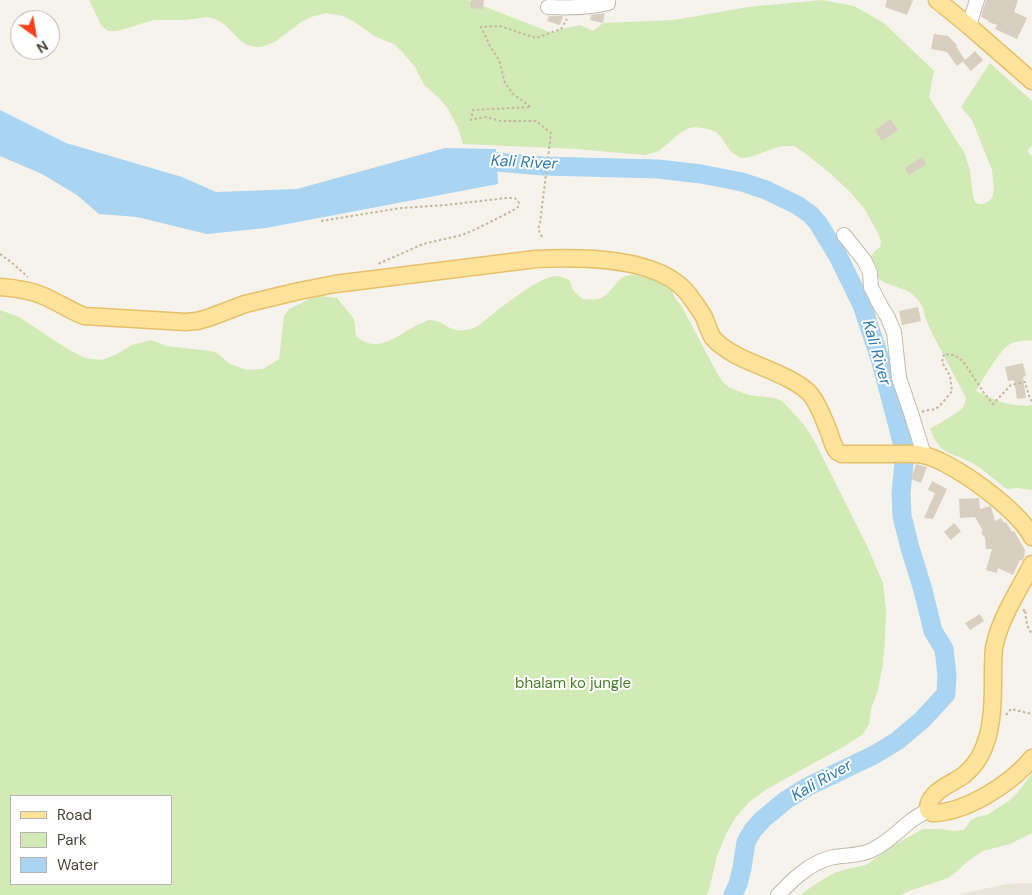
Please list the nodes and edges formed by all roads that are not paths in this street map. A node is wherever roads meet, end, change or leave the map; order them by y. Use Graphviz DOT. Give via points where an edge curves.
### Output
graph roads {
  1 [pos="608,0"];
  2 [pos="937,0"];
  3 [pos="977,0"];
  4 [pos="548,7"];
  5 [pos="969,26"];
  6 [pos="1032,81"];
  7 [pos="844,235"];
  8 [pos="0,287"];
  9 [pos="917,454"];
  10 [pos="1032,536"];
  11 [pos="1032,564"];
  12 [pos="1032,758"];
  13 [pos="928,810"];
  14 [pos="778,895"];
  1 -- 4 [label="street" via="608,3 598,5"];
  2 -- 5 [label="main road"];
  3 -- 5 [label="street"];
  5 -- 6 [label="main road"];
  7 -- 9 [label="street" via="864,260 870,272 871,288 894,332 898,378 912,413"];
  8 -- 9 [label="main road" via="36,292 84,316 186,322 208,318 264,298 335,284 536,259 612,260 641,267 675,281 688,293 714,338 723,347 804,388 817,405 836,450 842,454"];
  9 -- 10 [label="main road" via="938,460 969,478 1013,512"];
  11 -- 13 [label="main road" via="1007,610 994,647 988,738 973,766 934,796 927,804"];
  12 -- 13 [label="main road" via="988,795 948,811 932,813"];
  13 -- 14 [label="street" via="870,851 816,864"];
}
